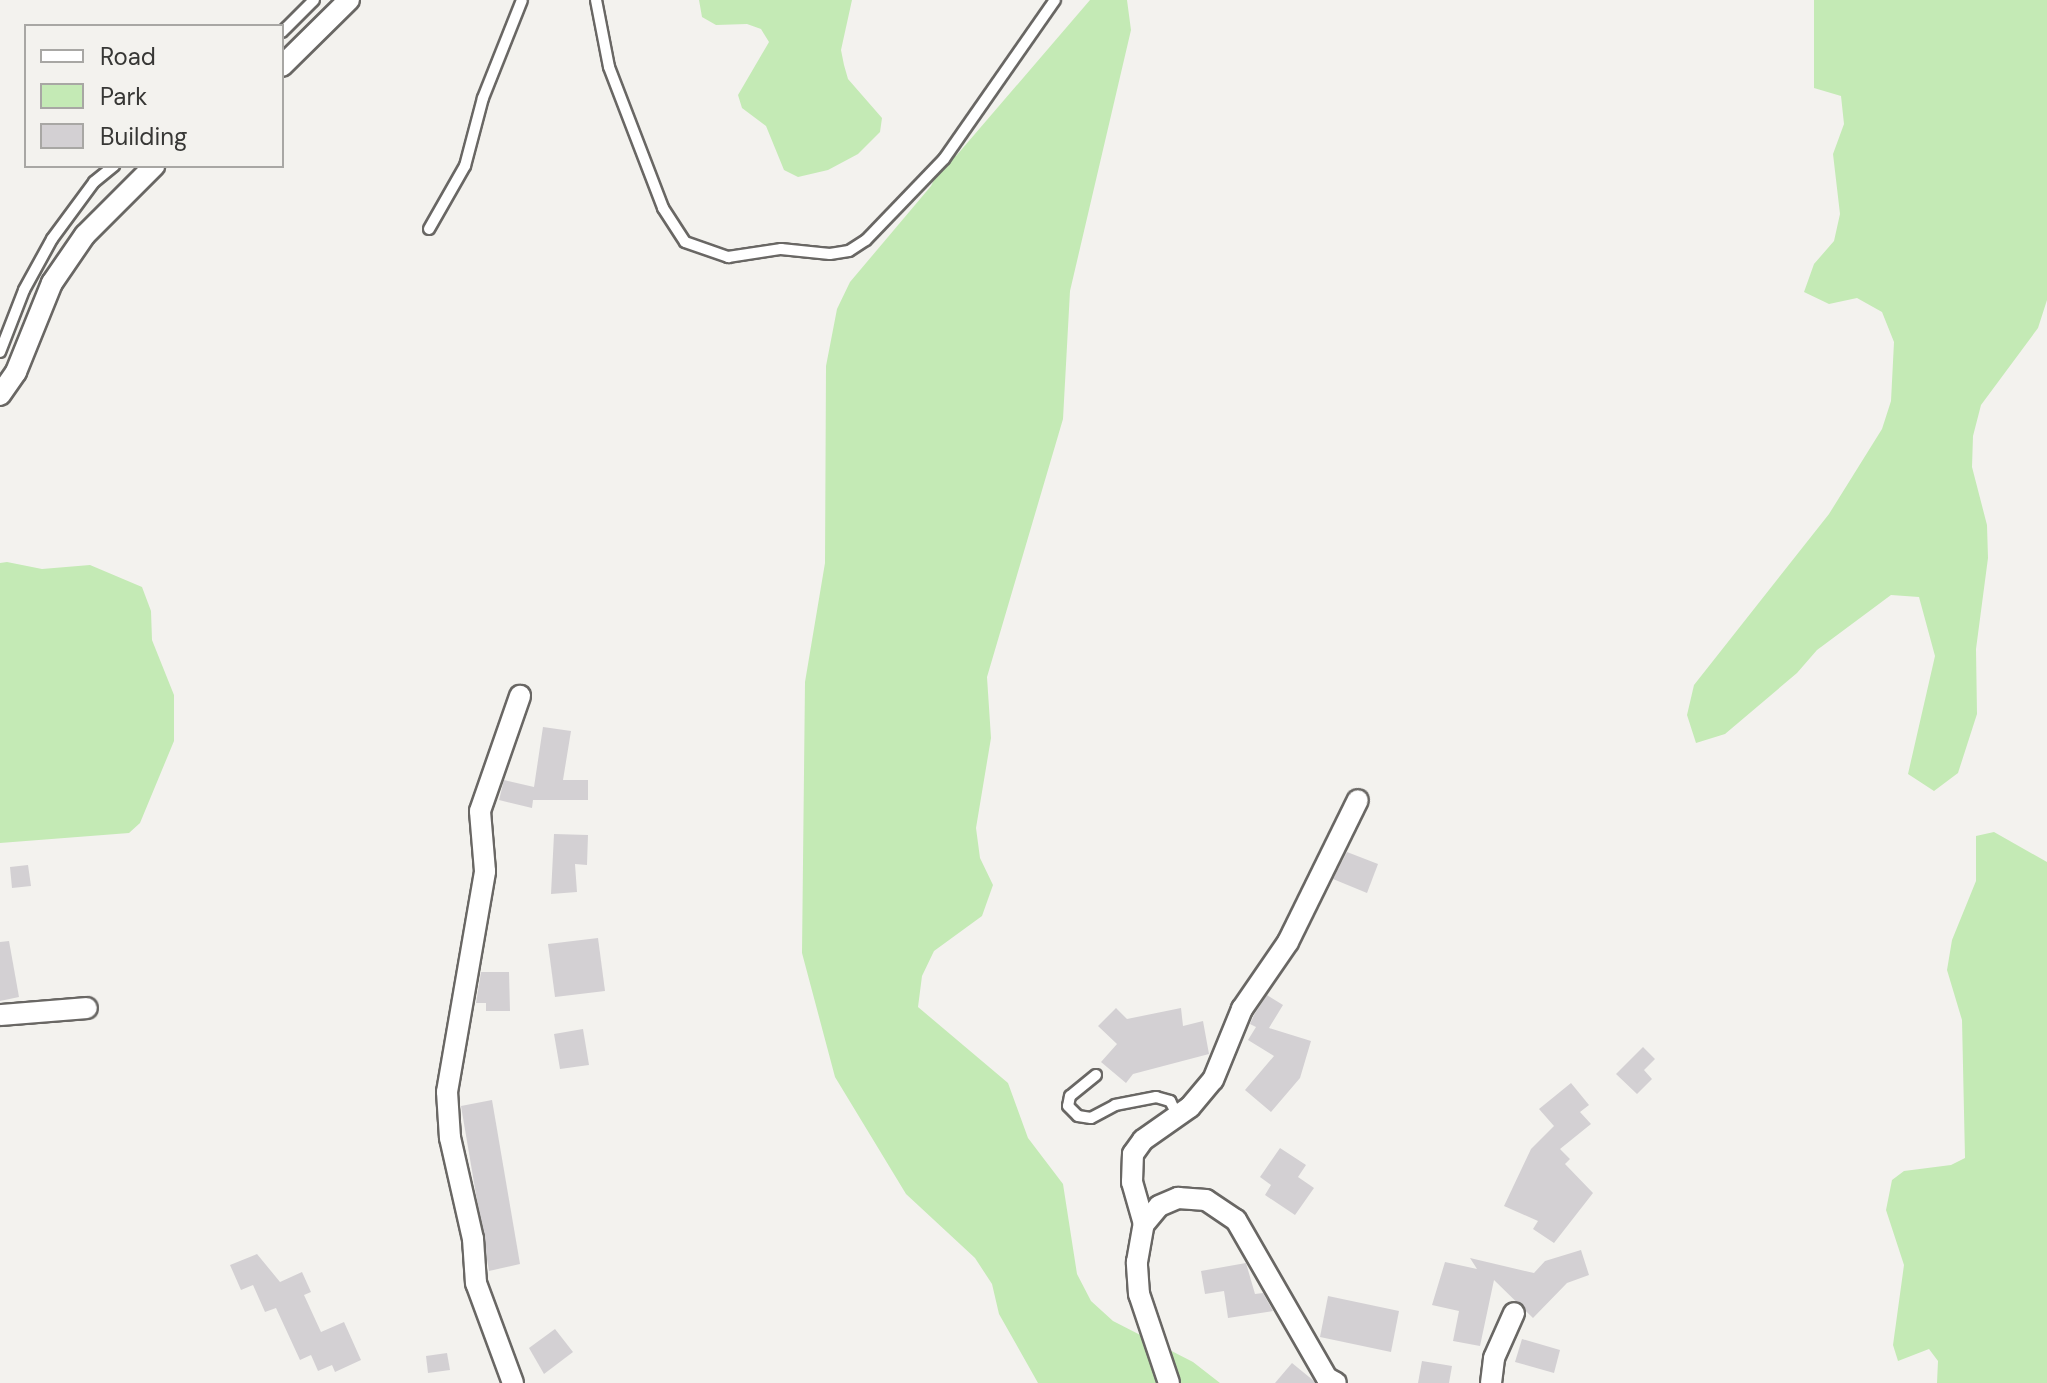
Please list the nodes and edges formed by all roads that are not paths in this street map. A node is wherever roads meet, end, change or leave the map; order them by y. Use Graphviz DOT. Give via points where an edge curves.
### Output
graph roads {
  1 [pos="314,0"];
  2 [pos="349,0"];
  3 [pos="522,0"];
  4 [pos="596,0"];
  5 [pos="1055,0"];
  6 [pos="284,30"];
  7 [pos="284,64"];
  8 [pos="112,168"];
  9 [pos="152,168"];
  10 [pos="429,229"];
  11 [pos="0,352"];
  12 [pos="0,395"];
  13 [pos="520,696"];
  14 [pos="1358,800"];
  15 [pos="87,1008"];
  16 [pos="0,1015"];
  17 [pos="1096,1075"];
  18 [pos="1178,1118"];
  19 [pos="1144,1224"];
  20 [pos="1514,1313"];
  21 [pos="513,1383"];
  22 [pos="1169,1383"];
  23 [pos="1336,1383"];
  24 [pos="1491,1383"];
  1 -- 6 [label="lane"];
  2 -- 7 [label="street"];
  3 -- 10 [label="lane" via="483,98 465,166"];
  4 -- 5 [label="lane" via="609,67 663,208 685,242 728,257 781,249 830,254 849,251 866,240 944,159"];
  8 -- 11 [label="lane" via="94,182 52,239 24,290"];
  9 -- 12 [label="street" via="85,235 52,283 16,372"];
  13 -- 21 [label="street" via="480,811 485,871 447,1092 476,1283"];
  14 -- 18 [label="street" via="1288,942 1242,1009 1221,1067"];
  15 -- 16 [label="street"];
  17 -- 18 [label="lane" via="1070,1096 1068,1106 1078,1116 1091,1118 1115,1105 1156,1097 1170,1101"];
  18 -- 19 [label="street" via="1143,1140 1133,1154 1132,1182"];
  19 -- 22 [label="street" via="1137,1262 1139,1294"];
  19 -- 23 [label="street" via="1159,1206 1178,1198 1206,1200 1236,1220 1327,1378"];
  20 -- 24 [label="street" via="1494,1358"];
}
